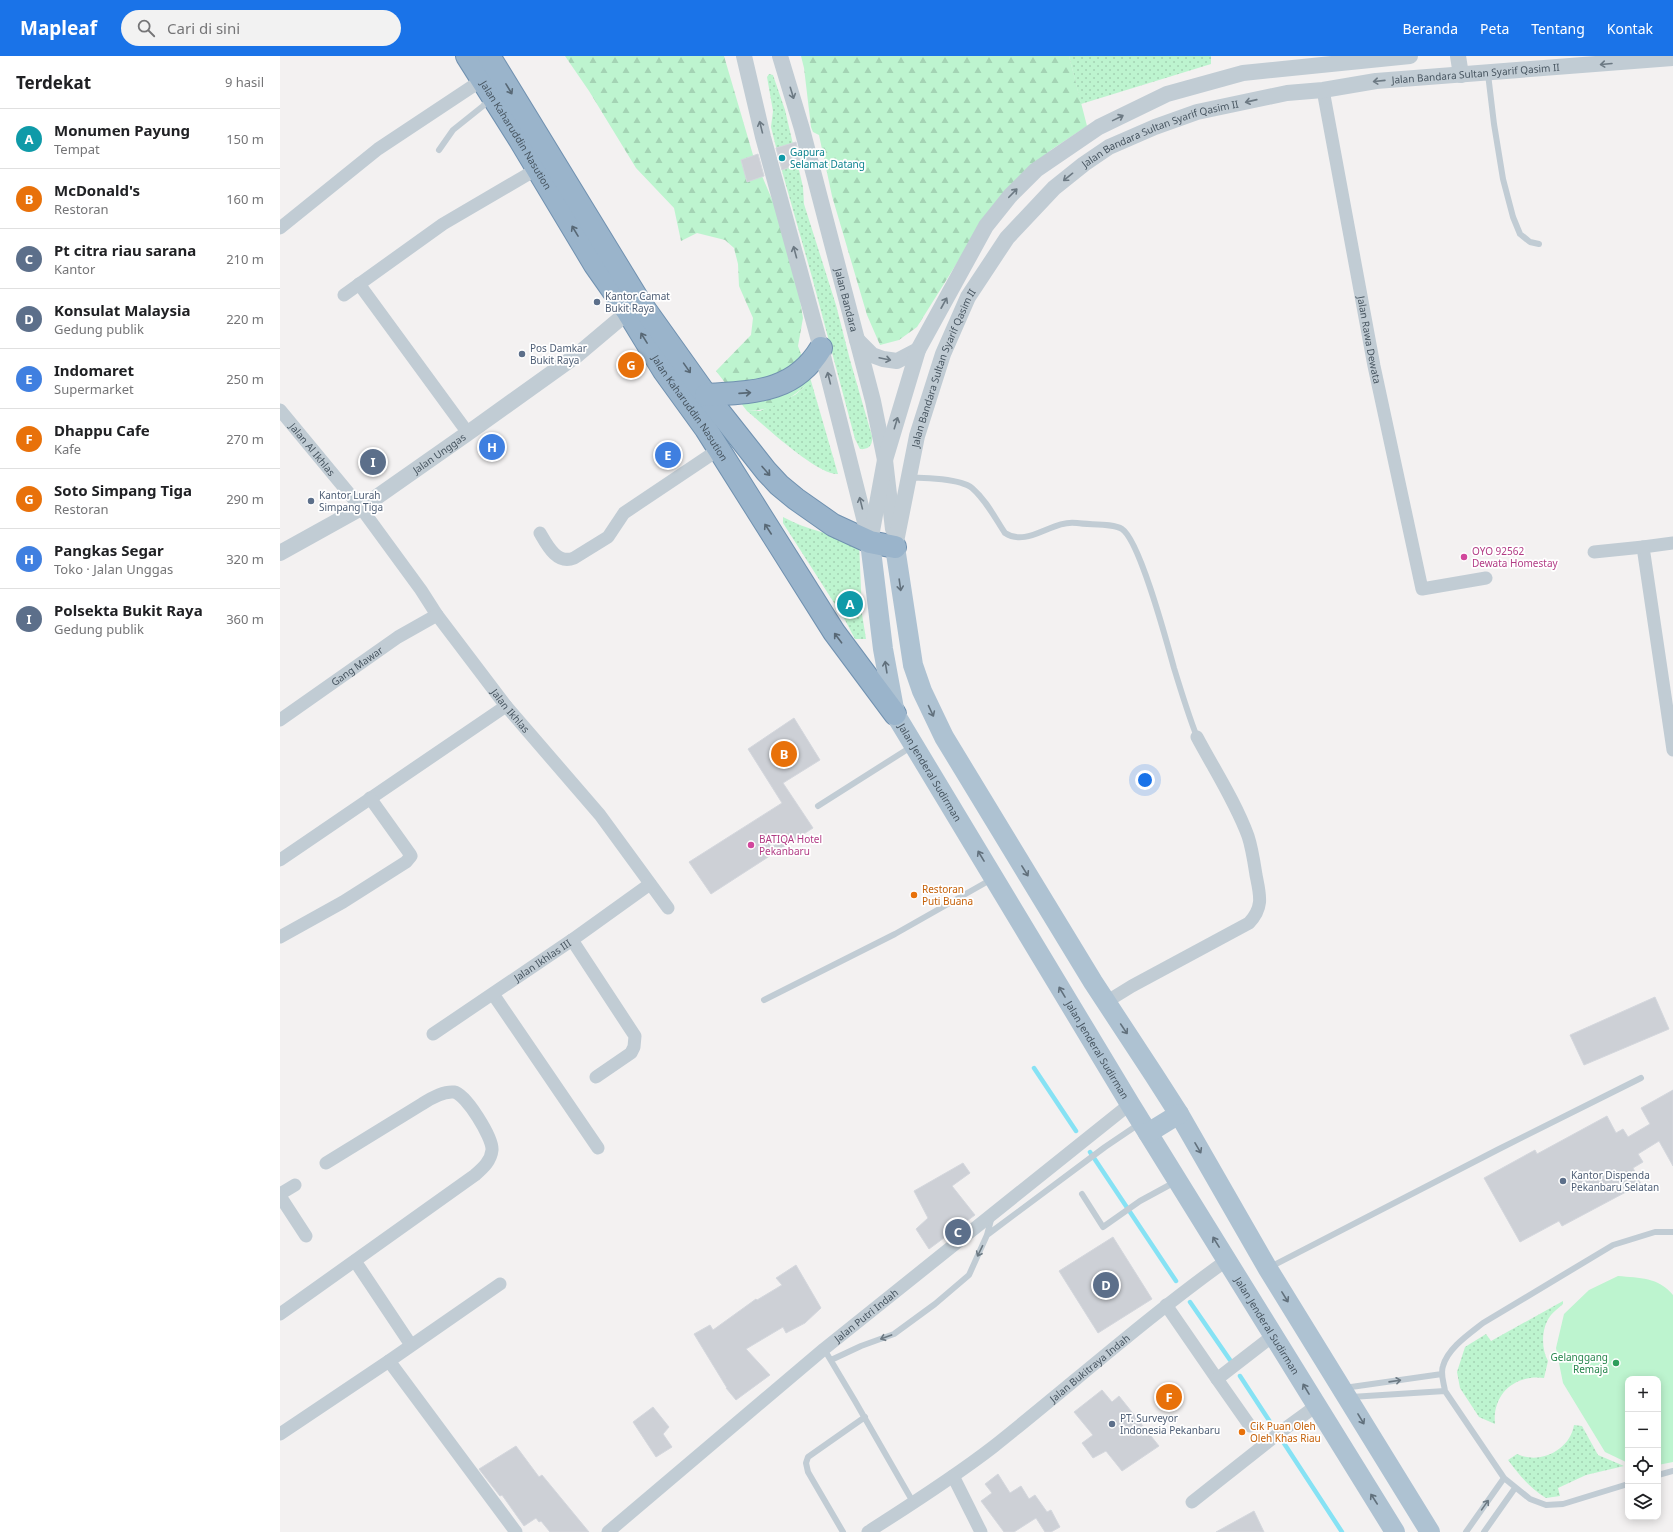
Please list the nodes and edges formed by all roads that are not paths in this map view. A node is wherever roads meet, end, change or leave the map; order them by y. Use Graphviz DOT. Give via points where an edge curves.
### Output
graph roads {
  1 [pos="467,56"];
  2 [pos="489,56"];
  3 [pos="744,56"];
  4 [pos="780,56"];
  5 [pos="1410,56"];
  6 [pos="1458,56"];
  7 [pos="1673,58"];
  8 [pos="1488,74"];
  9 [pos="1461,75"];
  10 [pos="487,87"];
  11 [pos="1323,90"];
  12 [pos="439,150"];
  13 [pos="537,168"];
  14 [pos="280,228"];
  15 [pos="1538,244"];
  16 [pos="603,260"];
  17 [pos="359,284"];
  18 [pos="344,295"];
  19 [pos="628,312"];
  20 [pos="856,339"];
  21 [pos="821,348"];
  22 [pos="918,350"];
  23 [pos="706,395"];
  24 [pos="280,410"];
  25 [pos="468,433"];
  26 [pos="718,450"];
  27 [pos="885,460"];
  28 [pos="908,478"];
  29 [pos="361,508"];
  30 [pos="540,533"];
  31 [pos="870,542"];
  32 [pos="1673,543"];
  33 [pos="895,547"];
  34 [pos="1643,547"];
  35 [pos="1594,552"];
  36 [pos="280,553"];
  37 [pos="1486,578"];
  38 [pos="437,615"];
  39 [pos="506,706"];
  40 [pos="895,714"];
  41 [pos="280,720"];
  42 [pos="1198,736"];
  43 [pos="914,745"];
  44 [pos="1673,750"];
  45 [pos="370,798"];
  46 [pos="818,806"];
  47 [pos="280,860"];
  48 [pos="994,878"];
  49 [pos="650,884"];
  50 [pos="668,908"];
  51 [pos="280,937"];
  52 [pos="572,940"];
  53 [pos="493,994"];
  54 [pos="764,1000"];
  55 [pos="1106,1002"];
  56 [pos="432,1034"];
  57 [pos="596,1077"];
  58 [pos="1641,1078"];
  59 [pos="1130,1104"];
  60 [pos="1179,1114"];
  61 [pos="1145,1127"];
  62 [pos="598,1148"];
  63 [pos="326,1163"];
  64 [pos="1178,1180"];
  65 [pos="295,1184"];
  66 [pos="1082,1194"];
  67 [pos="280,1195"];
  68 [pos="992,1214"];
  69 [pos="1673,1232"];
  70 [pos="987,1235"];
  71 [pos="306,1236"];
  72 [pos="1227,1260"];
  73 [pos="355,1261"];
  74 [pos="1268,1269"];
  75 [pos="500,1284"];
  76 [pos="1166,1305"];
  77 [pos="280,1314"];
  78 [pos="1274,1335"];
  79 [pos="411,1345"];
  80 [pos="827,1354"];
  81 [pos="389,1361"];
  82 [pos="1442,1374"];
  83 [pos="1217,1379"];
  84 [pos="1445,1391"];
  85 [pos="1345,1393"];
  86 [pos="1316,1406"];
  87 [pos="865,1417"];
  88 [pos="1250,1426"];
  89 [pos="280,1434"];
  90 [pos="1673,1471"];
  91 [pos="1661,1475"];
  92 [pos="953,1476"];
  93 [pos="1504,1478"];
  94 [pos="1625,1485"];
  95 [pos="1515,1488"];
  96 [pos="913,1502"];
  97 [pos="1192,1502"];
  98 [pos="516,1532"];
  99 [pos="608,1532"];
  100 [pos="843,1532"];
  101 [pos="868,1532"];
  102 [pos="980,1532"];
  103 [pos="1395,1532"];
  104 [pos="1430,1532"];
  105 [pos="1466,1532"];
  106 [pos="1484,1532"];
  1 -- 10 [label="highway, Jalan Kaharuddin Nasution"];
  2 -- 16 [label="highway, Jalan Kaharuddin Nasution, one-way"];
  21 -- 3 [label="street, one-way"];
  4 -- 20 [label="street, Jalan Bandara, one-way" via="802,129"];
  22 -- 5 [label="street, Jalan Bandara Sultan Syarif Qasim II, one-way" via="986,226 1010,196 1036,170 1099,127 1167,94 1243,73"];
  6 -- 9 [label="street"];
  7 -- 8 [label="street, Jalan Bandara Sultan Syarif Qasim II, one-way"];
  8 -- 9 [label="street, Jalan Bandara Sultan Syarif Qasim II"];
  8 -- 15 [label="lane" via="1503,179 1513,217 1520,234 1530,242"];
  9 -- 11 [label="street, Jalan Bandara Sultan Syarif Qasim II, one-way" via="1376,81"];
  10 -- 12 [label="lane" via="483,106 453,130"];
  10 -- 13 [label="highway, Jalan Kaharuddin Nasution"];
  10 -- 14 [label="street" via="378,149"];
  11 -- 28 [label="street, Jalan Bandara Sultan Syarif Qasim II, one-way" via="1287,93 1197,112 1155,127 1109,147 1054,188 1007,238 968,297 929,393 916,436"];
  11 -- 37 [label="street, Jalan Rawa Dewata" via="1374,366 1422,589"];
  16 -- 13 [label="highway, Jalan Kaharuddin Nasution, one-way"];
  13 -- 17 [label="street" via="443,224"];
  16 -- 19 [label="highway, Jalan Kaharuddin Nasution"];
  16 -- 23 [label="highway, Jalan Kaharuddin Nasution, one-way" via="639,301"];
  17 -- 18 [label="street"];
  17 -- 25 [label="street"];
  19 -- 25 [label="street, Jalan Unggas" via="577,355"];
  26 -- 19 [label="highway, Jalan Kaharuddin Nasution, one-way" via="664,371"];
  20 -- 22 [label="street, one-way" via="872,355 884,359 897,361"];
  20 -- 27 [label="street, Jalan Bandara" via="873,401"];
  23 -- 21 [label="highway, one-way" via="754,392 794,378 812,363"];
  31 -- 21 [label="street, one-way"];
  27 -- 22 [label="street, Jalan Bandara Sultan Syarif Qasim II, one-way"];
  23 -- 31 [label="highway, Jalan Kaharuddin Nasution, one-way" via="778,485 833,525"];
  24 -- 29 [label="street, Jalan Al Ikhlas"];
  25 -- 29 [label="street, Jalan Unggas"];
  26 -- 30 [label="street" via="624,514 608,537 570,560 560,558 551,551"];
  40 -- 26 [label="highway, Jalan Kaharuddin Nasution, one-way" via="834,632"];
  27 -- 31 [label="street, Jalan Bandara Sultan Syarif Qasim II"];
  27 -- 33 [label="street, Jalan Bandara"];
  28 -- 33 [label="street, Jalan Bandara Sultan Syarif Qasim II"];
  28 -- 42 [label="lane" via="927,477 970,487 1008,535 1022,538 1073,522 1109,525 1122,529 1134,545 1144,571 1188,713"];
  29 -- 36 [label="street, Jalan Unggas"];
  29 -- 38 [label="street, Jalan Ikhlas"];
  31 -- 33 [label="highway, Jalan Kaharuddin Nasution"];
  40 -- 31 [label="main road, Jalan Jenderal Sudirman, one-way"];
  32 -- 34 [label="street"];
  33 -- 55 [label="main road, one-way" via="913,665 930,711 995,823"];
  34 -- 35 [label="street"];
  34 -- 44 [label="street"];
  38 -- 39 [label="street, Jalan Ikhlas"];
  38 -- 41 [label="street, Gang Mawar" via="398,637"];
  39 -- 45 [label="street"];
  39 -- 49 [label="street, Jalan Ikhlas" via="600,815"];
  40 -- 43 [label="main road, Jalan Jenderal Sudirman"];
  42 -- 55 [label="street" via="1248,837 1260,897 1259,908 1248,923"];
  43 -- 46 [label="lane"];
  48 -- 43 [label="main road, Jalan Jenderal Sudirman, one-way"];
  45 -- 47 [label="street"];
  45 -- 51 [label="street" via="410,854 409,859 343,902"];
  48 -- 54 [label="lane" via="895,934"];
  59 -- 48 [label="main road, Jalan Jenderal Sudirman, one-way"];
  49 -- 50 [label="street, Jalan Ikhlas"];
  49 -- 52 [label="street, Jalan Ikhlas III"];
  52 -- 53 [label="street, Jalan Ikhlas III"];
  52 -- 57 [label="street" via="635,1036 631,1053"];
  53 -- 56 [label="street, Jalan Ikhlas III"];
  53 -- 62 [label="street"];
  55 -- 60 [label="main road, one-way"];
  58 -- 74 [label="lane"];
  59 -- 61 [label="main road, Jalan Jenderal Sudirman"];
  59 -- 68 [label="street, Jalan Putri Indah"];
  60 -- 61 [label="main road"];
  60 -- 74 [label="main road, one-way"];
  61 -- 64 [label="main road, Jalan Jenderal Sudirman"];
  61 -- 70 [label="lane" via="1105,1147"];
  63 -- 73 [label="street" via="435,1096 449,1092 462,1095 490,1140 490,1157 484,1167"];
  64 -- 66 [label="lane" via="1103,1226"];
  72 -- 64 [label="main road, Jalan Jenderal Sudirman, one-way"];
  65 -- 67 [label="street"];
  67 -- 71 [label="street"];
  68 -- 70 [label="lane"];
  68 -- 80 [label="street, Jalan Putri Indah"];
  69 -- 82 [label="lane" via="1655,1232 1613,1245 1483,1323 1449,1353 1442,1366"];
  70 -- 80 [label="lane, one-way" via="968,1275 936,1304 894,1334 861,1346"];
  72 -- 76 [label="street, Jalan Bukitraya Indah"];
  72 -- 78 [label="main road, Jalan Jenderal Sudirman"];
  73 -- 77 [label="street"];
  73 -- 79 [label="street"];
  74 -- 85 [label="main road, one-way"];
  75 -- 79 [label="street"];
  76 -- 83 [label="street"];
  76 -- 92 [label="street, Jalan Bukitraya Indah" via="992,1448"];
  78 -- 83 [label="street"];
  86 -- 78 [label="main road, Jalan Jenderal Sudirman, one-way"];
  79 -- 81 [label="street"];
  80 -- 87 [label="lane"];
  80 -- 99 [label="street, Jalan Putri Indah"];
  81 -- 89 [label="street"];
  81 -- 98 [label="street"];
  82 -- 84 [label="lane"];
  85 -- 82 [label="lane, one-way"];
  83 -- 88 [label="street"];
  84 -- 85 [label="lane"];
  84 -- 93 [label="lane"];
  85 -- 104 [label="main road, one-way"];
  86 -- 97 [label="street"];
  103 -- 86 [label="main road, Jalan Jenderal Sudirman, one-way"];
  87 -- 96 [label="lane"];
  87 -- 100 [label="lane" via="808,1457 806,1463 808,1472"];
  90 -- 91 [label="lane"];
  92 -- 96 [label="street, Jalan Bukitraya Indah"];
  92 -- 102 [label="street"];
  93 -- 95 [label="lane"];
  105 -- 93 [label="lane, one-way"];
  94 -- 95 [label="lane" via="1563,1504 1546,1505 1530,1499"];
  95 -- 106 [label="lane"];
  96 -- 101 [label="street, Jalan Bukitraya Indah"];
}
